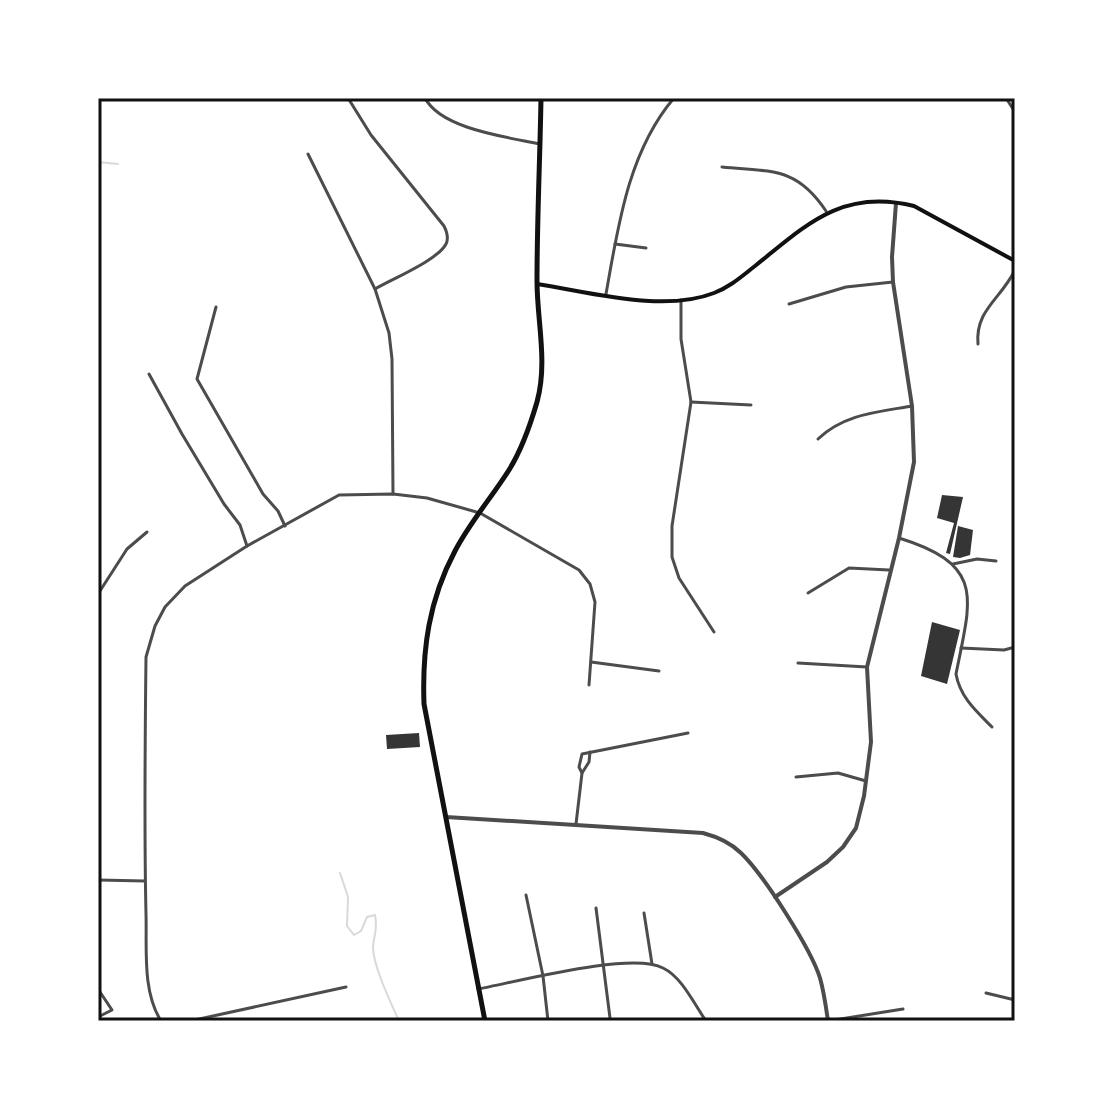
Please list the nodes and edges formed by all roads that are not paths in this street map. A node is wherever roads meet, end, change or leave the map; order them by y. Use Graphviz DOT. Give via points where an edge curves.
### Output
graph roads {
  1 [pos="348,98"];
  2 [pos="425,98"];
  3 [pos="541,98"];
  4 [pos="674,98"];
  5 [pos="1006,98"];
  6 [pos="1015,112"];
  7 [pos="540,144"];
  8 [pos="308,154"];
  9 [pos="722,167"];
  10 [pos="896,201"];
  11 [pos="826,211"];
  12 [pos="615,244"];
  13 [pos="646,248"];
  14 [pos="1015,261"];
  15 [pos="1015,270"];
  16 [pos="893,282"];
  17 [pos="537,284"];
  18 [pos="375,289"];
  19 [pos="606,294"];
  20 [pos="681,300"];
  21 [pos="789,304"];
  22 [pos="216,307"];
  23 [pos="978,344"];
  24 [pos="149,374"];
  25 [pos="691,402"];
  26 [pos="751,405"];
  27 [pos="912,406"];
  28 [pos="818,439"];
  29 [pos="393,494"];
  30 [pos="480,513"];
  31 [pos="285,526"];
  32 [pos="147,532"];
  33 [pos="899,538"];
  34 [pos="247,546"];
  35 [pos="996,561"];
  36 [pos="953,564"];
  37 [pos="889,570"];
  38 [pos="808,593"];
  39 [pos="98,594"];
  40 [pos="714,632"];
  41 [pos="1015,647"];
  42 [pos="961,648"];
  43 [pos="591,662"];
  44 [pos="798,663"];
  45 [pos="867,667"];
  46 [pos="659,671"];
  47 [pos="589,685"];
  48 [pos="992,727"];
  49 [pos="688,733"];
  50 [pos="590,752"];
  51 [pos="582,773"];
  52 [pos="796,777"];
  53 [pos="866,781"];
  54 [pos="445,817"];
  55 [pos="576,824"];
  56 [pos="98,880"];
  57 [pos="145,881"];
  58 [pos="526,895"];
  59 [pos="775,897"];
  60 [pos="596,908"];
  61 [pos="644,913"];
  62 [pos="652,964"];
  63 [pos="605,966"];
  64 [pos="543,976"];
  65 [pos="346,987"];
  66 [pos="98,989"];
  67 [pos="478,989"];
  68 [pos="986,993"];
  69 [pos="1015,1000"];
  70 [pos="903,1009"];
  71 [pos="98,1017"];
  72 [pos="610,1018"];
  73 [pos="161,1021"];
  74 [pos="190,1021"];
  75 [pos="485,1021"];
  76 [pos="548,1021"];
  77 [pos="706,1021"];
  78 [pos="828,1021"];
  1 -- 18 [label="street" via="448,236 434,256"];
  2 -- 7 [label="street" via="434,111 462,126"];
  3 -- 7 [label="main road"];
  4 -- 12 [label="street" via="648,135"];
  5 -- 6 [label="street"];
  7 -- 17 [label="main road"];
  8 -- 18 [label="street"];
  9 -- 11 [label="street" via="792,176"];
  10 -- 11 [label="main road"];
  10 -- 14 [label="main road" via="936,216"];
  10 -- 16 [label="street"];
  11 -- 20 [label="main road" via="733,283"];
  12 -- 13 [label="street"];
  12 -- 19 [label="street"];
  15 -- 23 [label="street" via="978,324"];
  16 -- 21 [label="street" via="846,287"];
  16 -- 27 [label="street"];
  17 -- 19 [label="main road"];
  17 -- 30 [label="main road" via="542,351 538,398 510,469"];
  18 -- 29 [label="street" via="392,359"];
  19 -- 20 [label="main road"];
  20 -- 25 [label="street"];
  22 -- 31 [label="street" via="197,379"];
  24 -- 34 [label="street" via="240,525"];
  25 -- 26 [label="street"];
  25 -- 40 [label="street" via="672,557 679,578"];
  27 -- 28 [label="street" via="850,418"];
  27 -- 33 [label="street" via="914,462"];
  29 -- 30 [label="street"];
  29 -- 31 [label="street" via="339,495"];
  30 -- 43 [label="street" via="572,564 587,578 595,602"];
  30 -- 54 [label="main road" via="442,579 425,642 424,704"];
  31 -- 34 [label="street"];
  32 -- 39 [label="street" via="127,549"];
  33 -- 36 [label="street"];
  33 -- 37 [label="street"];
  34 -- 57 [label="street" via="185,586 155,626 146,657"];
  35 -- 36 [label="street"];
  36 -- 42 [label="street" via="968,597"];
  37 -- 38 [label="street" via="849,568"];
  37 -- 45 [label="street"];
  41 -- 42 [label="street"];
  42 -- 48 [label="street" via="956,674 960,691"];
  43 -- 46 [label="street"];
  43 -- 47 [label="street"];
  44 -- 45 [label="street"];
  45 -- 53 [label="street" via="871,742"];
  49 -- 50 [label="street"];
  50 -- 51 [label="street"];
  50 -- 51 [label="street" via="581,756"];
  51 -- 55 [label="street"];
  52 -- 53 [label="street" via="838,773"];
  53 -- 59 [label="street" via="856,828 843,847"];
  54 -- 55 [label="street"];
  54 -- 67 [label="main road"];
  55 -- 59 [label="street" via="715,836 741,853"];
  56 -- 57 [label="street"];
  57 -- 73 [label="street" via="149,986"];
  58 -- 64 [label="street"];
  59 -- 78 [label="street" via="820,977"];
  60 -- 63 [label="street"];
  61 -- 62 [label="street"];
  62 -- 63 [label="street"];
  62 -- 77 [label="street" via="672,973"];
  63 -- 64 [label="street"];
  63 -- 72 [label="street"];
  64 -- 67 [label="street"];
  64 -- 76 [label="street"];
  65 -- 74 [label="street"];
  66 -- 71 [label="street" via="112,1010"];
  67 -- 75 [label="main road"];
  68 -- 69 [label="street"];
  70 -- 78 [label="street"];
}
